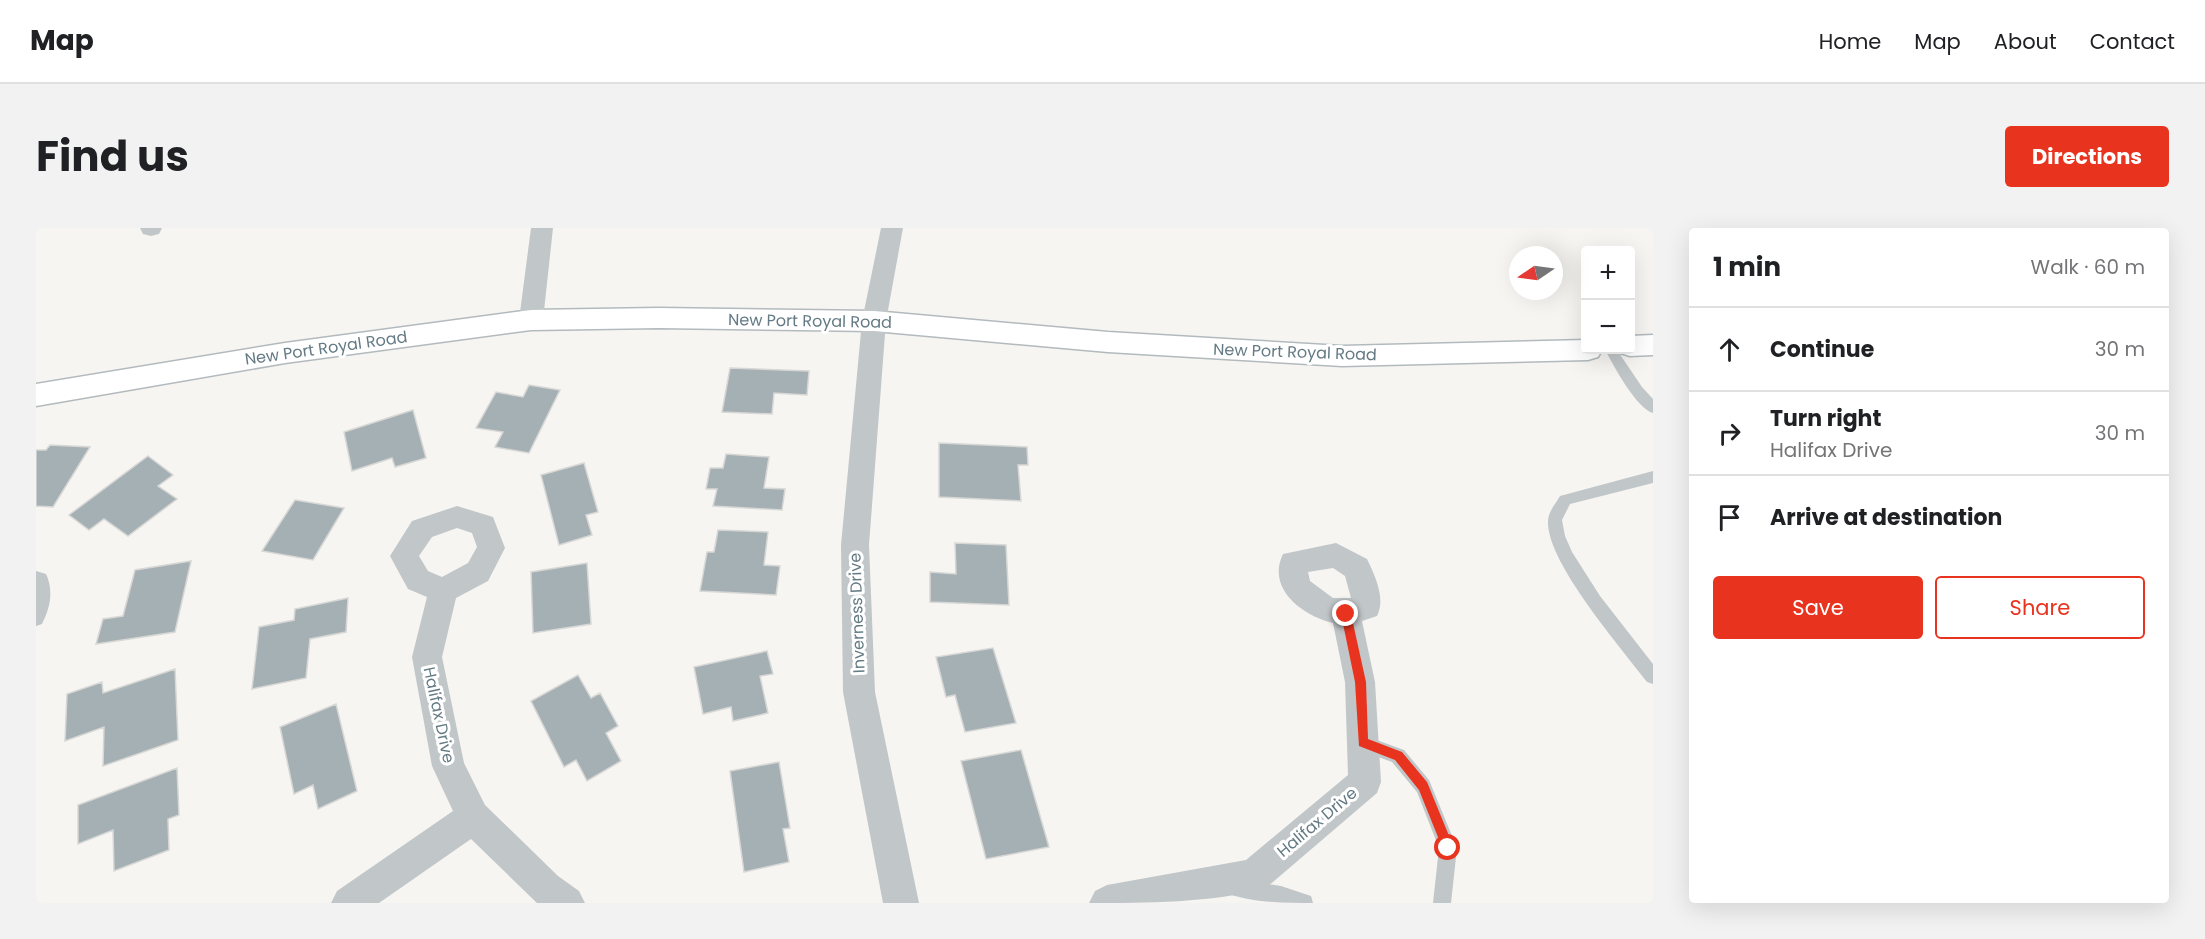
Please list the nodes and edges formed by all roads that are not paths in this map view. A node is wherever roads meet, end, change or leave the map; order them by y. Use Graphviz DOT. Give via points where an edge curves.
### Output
graph roads {
  1 [pos="542,228"];
  2 [pos="892,228"];
  3 [pos="531,320"];
  4 [pos="874,321"];
  5 [pos="1653,345"];
  6 [pos="1635,346"];
  7 [pos="1581,350"];
  8 [pos="1614,354"];
  9 [pos="36,395"];
  10 [pos="1653,408"];
  11 [pos="1653,477"];
  12 [pos="36,577"];
  13 [pos="443,591"];
  14 [pos="1346,614"];
  15 [pos="36,619"];
  16 [pos="1653,677"];
  17 [pos="1363,743"];
  18 [pos="473,817"];
  19 [pos="1212,884"];
  20 [pos="349,903"];
  21 [pos="567,903"];
  22 [pos="901,903"];
  23 [pos="1107,903"];
  24 [pos="1304,903"];
  25 [pos="1442,903"];
  1 -- 3 [label="street"];
  2 -- 4 [label="street, Inverness Drive"];
  3 -- 4 [label="street, New Port Royal Road"];
  3 -- 9 [label="street, New Port Royal Road" via="285,353"];
  4 -- 7 [label="street, New Port Royal Road" via="1342,357"];
  4 -- 22 [label="street, Inverness Drive" via="855,545 859,692"];
  5 -- 6 [label="street"];
  8 -- 10 [label="lane"];
  11 -- 16 [label="lane" via="1565,500 1555,520 1561,548"];
  12 -- 15 [label="lane" via="41,579 43,606"];
  13 -- 18 [label="street, Halifax Drive" via="427,657 448,766"];
  14 -- 17 [label="street, Halifax Drive" via="1360,682"];
  17 -- 19 [label="street, Halifax Drive" via="1365,782 1254,876"];
  17 -- 25 [label="lane" via="1398,756 1423,786 1448,848"];
  18 -- 20 [label="street"];
  18 -- 21 [label="street, Halifax Drive" via="546,888"];
  19 -- 23 [label="street, Halifax Drive"];
  19 -- 24 [label="lane" via="1281,895"];
}
